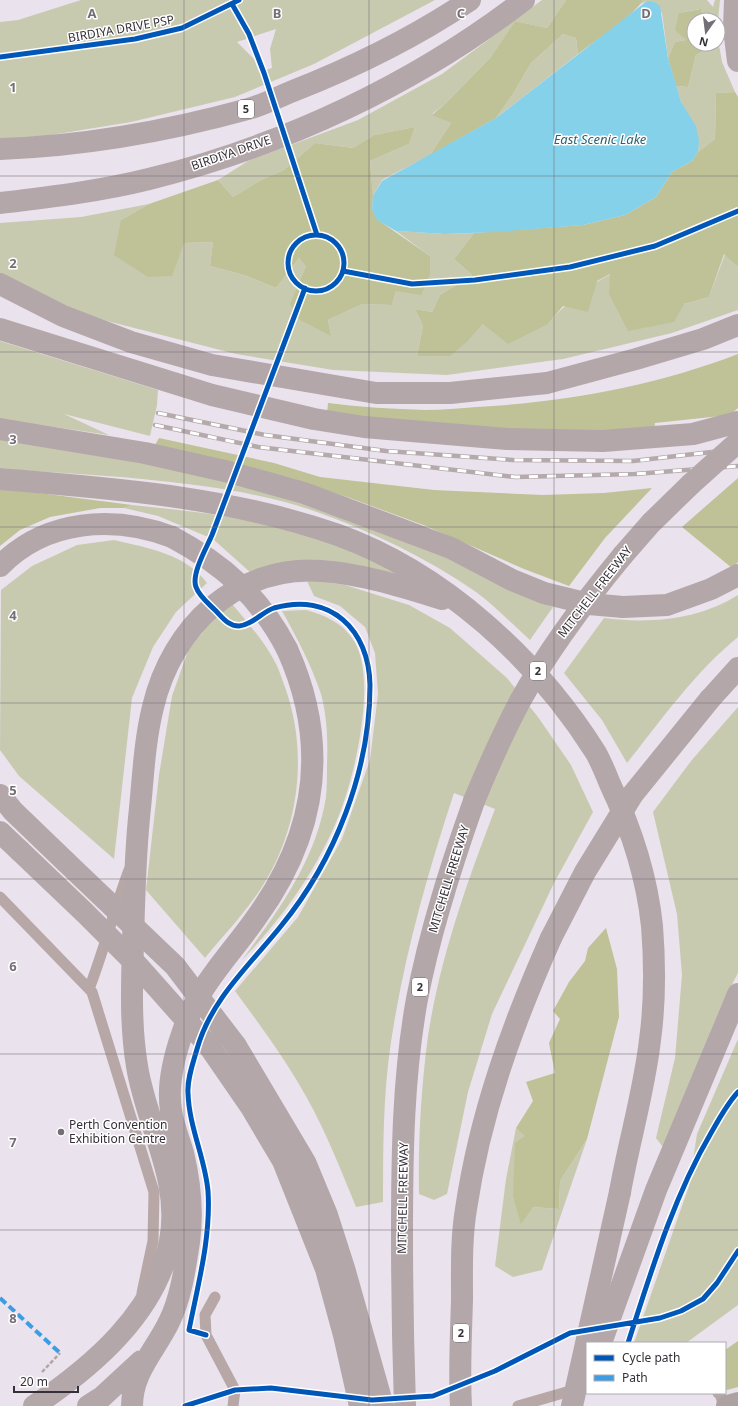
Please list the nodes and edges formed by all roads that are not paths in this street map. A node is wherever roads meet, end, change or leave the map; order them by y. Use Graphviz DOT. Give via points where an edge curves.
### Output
graph roads {
  1 [pos="470,0"];
  2 [pos="524,0"];
  3 [pos="736,0"];
  4 [pos="738,61"];
  5 [pos="0,149"];
  6 [pos="0,202"];
  7 [pos="0,284"];
  8 [pos="738,326"];
  9 [pos="0,329"];
  10 [pos="738,422"];
  11 [pos="0,429"];
  12 [pos="738,442"];
  13 [pos="0,479"];
  14 [pos="0,566"];
  15 [pos="738,575"];
  16 [pos="459,604"];
  17 [pos="738,668"];
  18 [pos="0,795"];
  19 [pos="0,832"];
  20 [pos="136,853"];
  21 [pos="66,862"];
  22 [pos="0,897"];
  23 [pos="89,989"];
  24 [pos="738,994"];
  25 [pos="214,1053"];
  26 [pos="335,1269"];
  27 [pos="215,1297"];
  28 [pos="138,1311"];
  29 [pos="586,1342"];
  30 [pos="600,1342"];
  31 [pos="586,1344"];
  32 [pos="149,1353"];
  33 [pos="586,1384"];
  34 [pos="586,1386"];
  35 [pos="720,1394"];
  36 [pos="738,1403"];
  37 [pos="34,1406"];
  38 [pos="88,1406"];
  39 [pos="132,1406"];
  40 [pos="233,1406"];
  41 [pos="360,1406"];
  42 [pos="383,1406"];
  43 [pos="405,1406"];
  44 [pos="461,1406"];
  45 [pos="518,1406"];
  46 [pos="572,1406"];
  47 [pos="578,1406"];
  48 [pos="725,1406"];
  1 -- 5 [label="highway, 5" via="442,19 338,74 249,108 162,130 38,147"];
  2 -- 6 [label="highway, BIRDIYA DRIVE" via="494,23 420,70 331,116 245,150 149,179 58,196"];
  3 -- 4 [label="highway" via="734,29"];
  7 -- 8 [label="highway" via="63,316 132,342 198,361 289,380 376,393 450,393 547,383 636,359"];
  9 -- 10 [label="highway" via="212,395 314,419 364,427 507,439 602,441 693,434"];
  11 -- 15 [label="highway" via="145,453 229,472 304,493 451,548 512,580 544,593 589,604 623,607 667,605 711,589"];
  12 -- 43 [label="highway, MITCHELL FREEWAY / 2, bridge" via="651,523 570,622 534,677 505,731 474,801 434,921 412,1034 406,1092 402,1180"];
  13 -- 16 [label="highway" via="152,492 247,508 339,536 407,567"];
  14 -- 32 [label="highway, bridge" via="43,536 85,524 129,525 172,537 215,562 248,592 274,625 302,686 308,712 312,736 311,793 298,842 289,865 256,919 216,968 195,1000 174,1059 171,1110 188,1180 191,1209 189,1240 183,1276 170,1320"];
  16 -- 20 [label="highway" via="354,575 319,571 273,576 240,588 216,603 201,616 176,647 160,683 148,729"];
  16 -- 29 [label="highway, bridge" via="498,635 533,670 567,711 597,755 619,802 642,873 652,925 652,1010 645,1070"];
  17 -- 44 [label="highway, 2, bridge" via="633,794 585,872 551,938 515,1021 487,1108 466,1210"];
  18 -- 21 [label="highway"];
  19 -- 25 [label="highway, bridge" via="138,966"];
  20 -- 23 [label="lane"];
  20 -- 28 [label="highway" via="131,1017 142,1093 166,1166 173,1216 166,1257 159,1276"];
  21 -- 25 [label="highway, bridge" via="158,976"];
  21 -- 26 [label="highway, bridge" via="176,966 236,1046 305,1162 327,1216"];
  22 -- 23 [label="lane"];
  23 -- 28 [label="lane" via="154,1192 153,1241"];
  24 -- 30 [label="highway" via="656,1190"];
  25 -- 26 [label="highway" via="251,1107 283,1161"];
  26 -- 41 [label="highway" via="344,1335"];
  26 -- 42 [label="highway"];
  27 -- 40 [label="lane" via="206,1315 206,1335 235,1390"];
  28 -- 37 [label="highway" via="98,1357 65,1385"];
  31 -- 46 [label="highway, bridge"];
  32 -- 38 [label="highway" via="102,1397"];
  32 -- 39 [label="highway" via="134,1384"];
  33 -- 47 [label="highway"];
  34 -- 45 [label="lane"];
  35 -- 48 [label="lane"];
  36 -- 48 [label="main road"];
}
